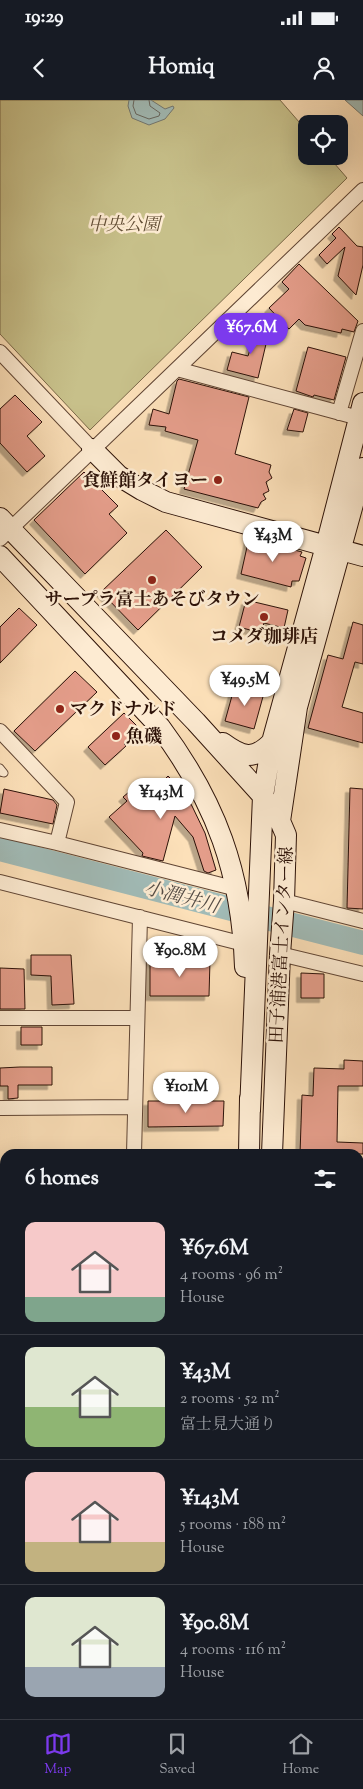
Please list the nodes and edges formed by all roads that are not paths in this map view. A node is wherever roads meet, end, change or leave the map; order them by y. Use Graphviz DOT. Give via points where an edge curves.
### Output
graph roads {
  1 [pos="363,190"];
  2 [pos="363,331"];
  3 [pos="0,352"];
  4 [pos="177,368"];
  5 [pos="361,411"];
  6 [pos="340,413"];
  7 [pos="92,449"];
  8 [pos="363,468"];
  9 [pos="3,528"];
  10 [pos="333,548"];
  11 [pos="0,556"];
  12 [pos="363,556"];
  13 [pos="196,722"];
  14 [pos="0,732"];
  15 [pos="272,742"];
  16 [pos="264,796"];
  17 [pos="280,820"];
  18 [pos="0,830"];
  19 [pos="57,843"];
  20 [pos="0,882"];
  21 [pos="237,889"];
  22 [pos="284,901"];
  23 [pos="140,917"];
  24 [pos="363,921"];
  25 [pos="244,944"];
  26 [pos="280,954"];
  27 [pos="363,974"];
  28 [pos="0,1018"];
  29 [pos="136,1018"];
  30 [pos="135,1107"];
  31 [pos="0,1108"];
  32 [pos="250,1111"];
  33 [pos="134,1149"];
  34 [pos="249,1149"];
  35 [pos="272,1149"];
  1 -- 4 [label="street"];
  2 -- 6 [label="street"];
  3 -- 7 [label="street"];
  4 -- 6 [label="street"];
  4 -- 7 [label="street"];
  5 -- 6 [label="street"];
  5 -- 10 [label="main road"];
  7 -- 9 [label="street"];
  7 -- 10 [label="main road" via="119,476 166,502"];
  8 -- 10 [label="main road"];
  9 -- 13 [label="main road, 田子浦港富士インター線"];
  10 -- 12 [label="main road"];
  10 -- 15 [label="main road"];
  10 -- 17 [label="main road" via="297,707"];
  11 -- 21 [label="main road, 田子浦港富士インター線" via="160,727 179,753 207,801 223,839"];
  13 -- 15 [label="main road" via="237,754 258,753"];
  13 -- 16 [label="main road, 田子浦港富士インター線"];
  14 -- 19 [label="street" via="67,802"];
  15 -- 16 [label="main road"];
  16 -- 17 [label="main road, 田子浦港富士インター線"];
  16 -- 32 [label="main road"];
  17 -- 22 [label="main road, 田子浦港富士インター線" via="286,835"];
  18 -- 19 [label="street"];
  19 -- 21 [label="street"];
  20 -- 23 [label="street"];
  21 -- 25 [label="main road, 田子浦港富士インター線"];
  22 -- 24 [label="street"];
  22 -- 26 [label="main road, 田子浦港富士インター線"];
  23 -- 25 [label="street"];
  23 -- 29 [label="street"];
  25 -- 32 [label="main road, 田子浦港富士インター線"];
  26 -- 27 [label="street"];
  26 -- 35 [label="main road, 田子浦港富士インター線"];
  28 -- 29 [label="street"];
  29 -- 30 [label="street"];
  30 -- 31 [label="street"];
  30 -- 33 [label="street"];
  32 -- 34 [label="main road, 田子浦港富士インター線"];
}
